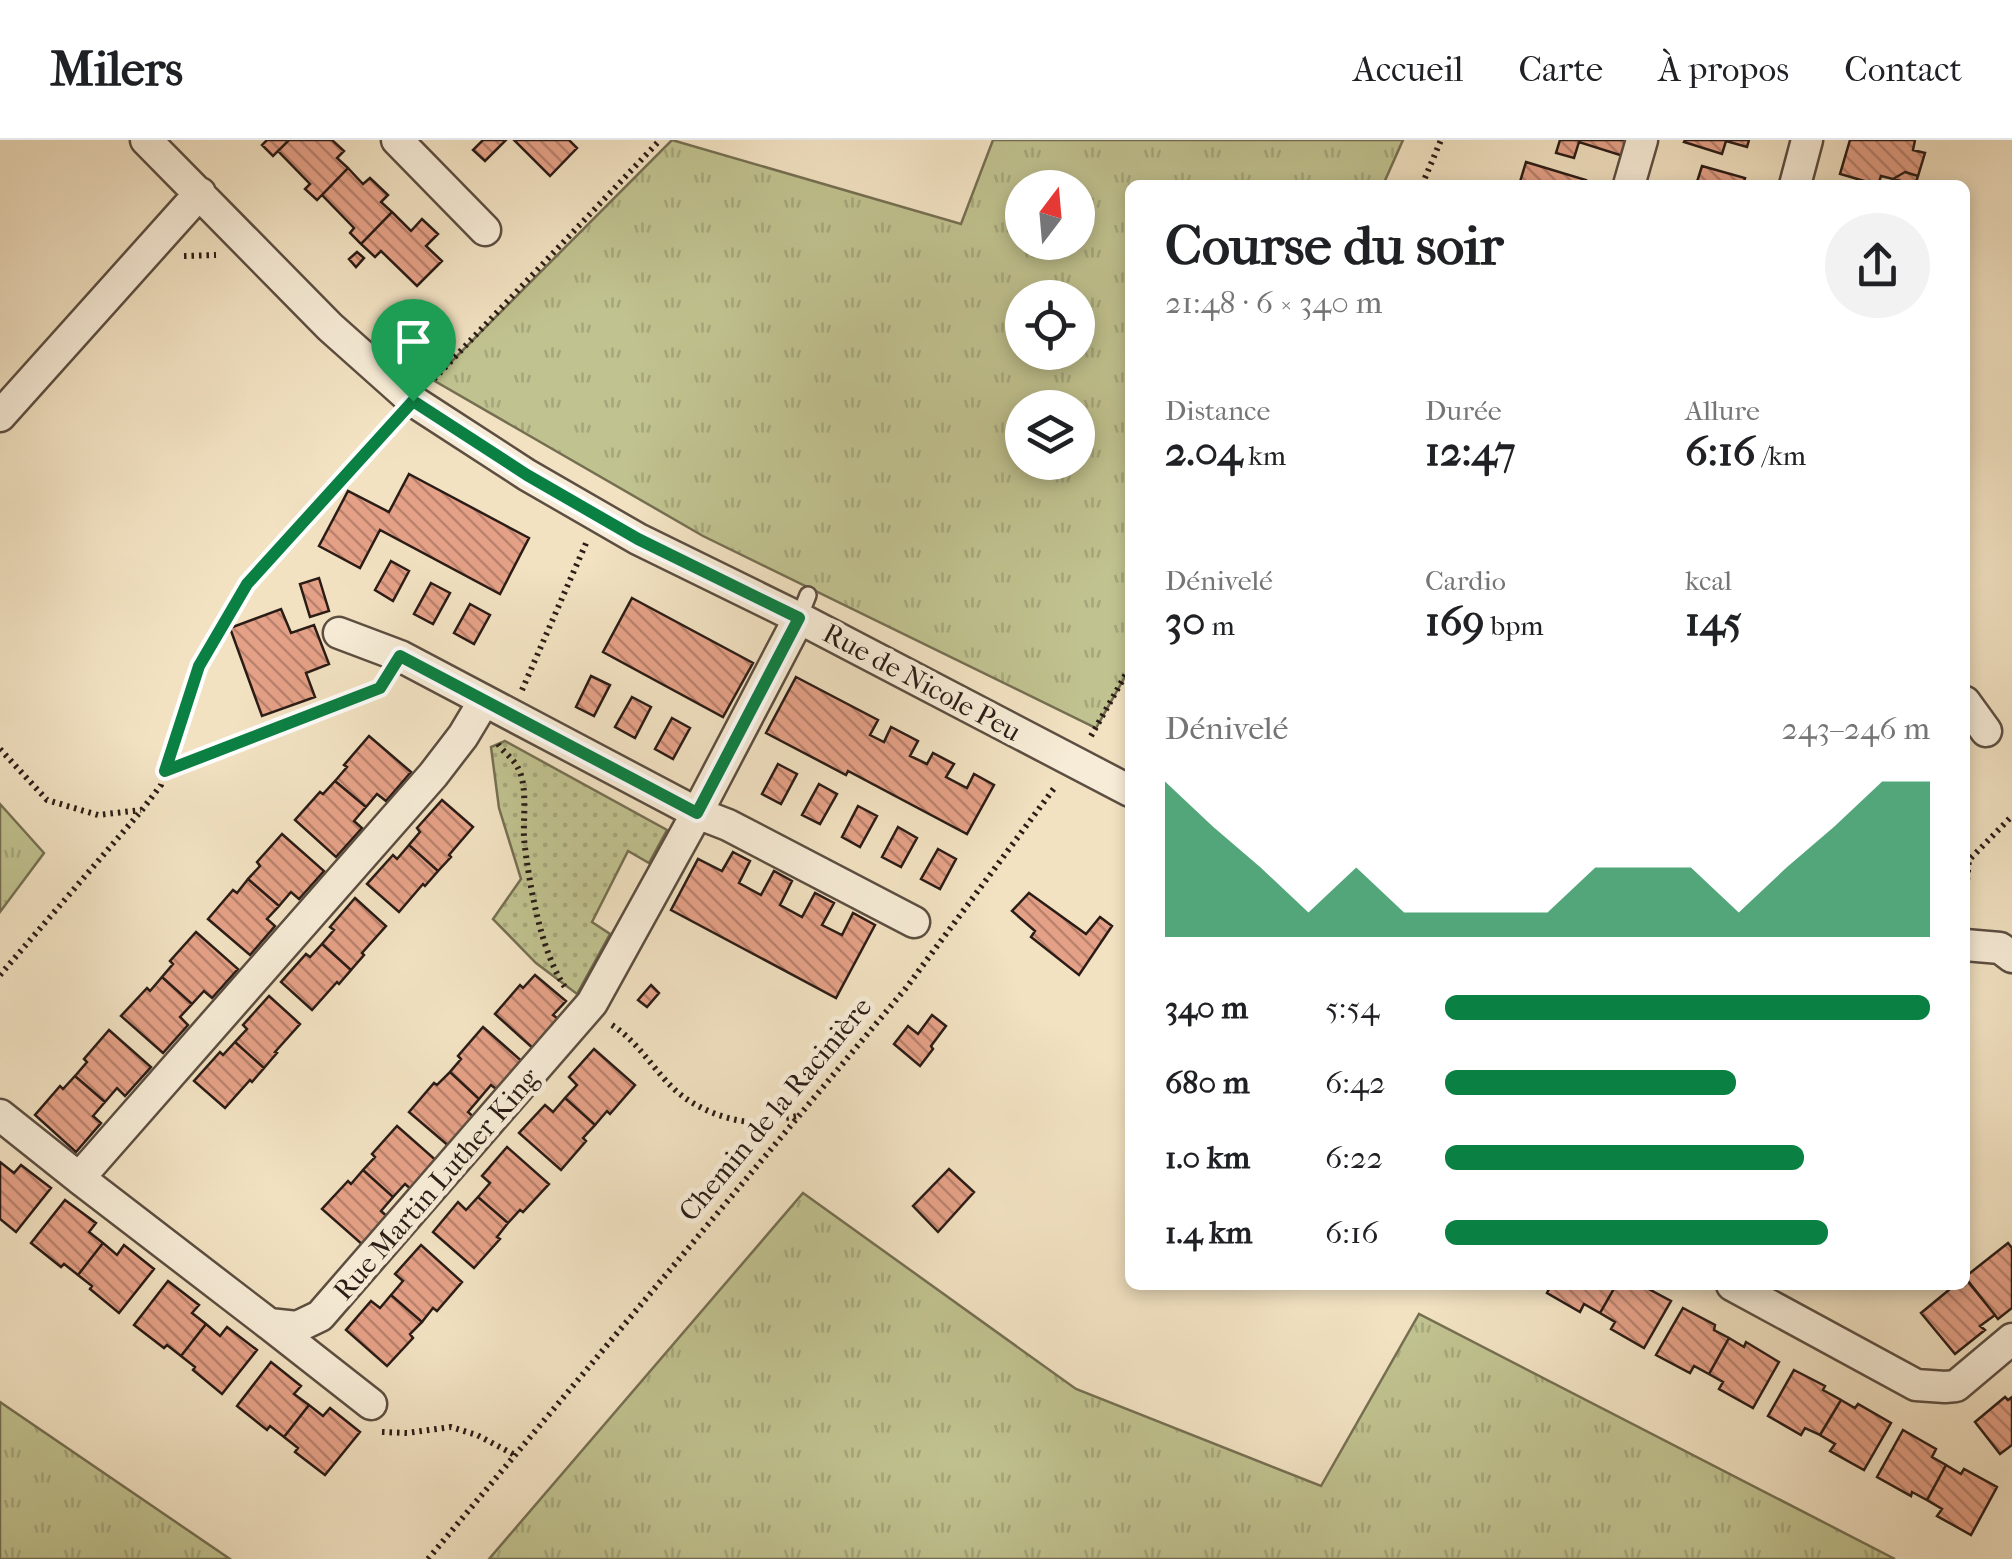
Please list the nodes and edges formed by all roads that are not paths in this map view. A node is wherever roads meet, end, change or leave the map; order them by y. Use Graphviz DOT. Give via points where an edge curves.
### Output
graph roads {
  1 [pos="146,140"];
  2 [pos="397,140"];
  3 [pos="1642,140"];
  4 [pos="1807,140"];
  5 [pos="1630,180"];
  6 [pos="1795,180"];
  7 [pos="200,193"];
  8 [pos="484,230"];
  9 [pos="0,416"];
  10 [pos="804,606"];
  11 [pos="338,633"];
  12 [pos="484,700"];
  13 [pos="1970,709"];
  14 [pos="1986,731"];
  15 [pos="1125,788"];
  16 [pos="697,813"];
  17 [pos="914,922"];
  18 [pos="1970,945"];
  19 [pos="2008,946"];
  20 [pos="0,1115"];
  21 [pos="78,1178"];
  22 [pos="1741,1290"];
  23 [pos="269,1324"];
  24 [pos="2012,1339"];
  25 [pos="371,1404"];
  1 -- 7 [label="street, Rue de Nicole Peu"];
  2 -- 8 [label="street"];
  3 -- 5 [label="street"];
  4 -- 6 [label="street"];
  7 -- 9 [label="street"];
  7 -- 10 [label="street, Rue de Nicole Peu" via="330,327 413,401 638,539"];
  10 -- 15 [label="street, Rue de Nicole Peu"];
  10 -- 16 [label="street, Rue Martin Luther King"];
  11 -- 12 [label="street"];
  12 -- 16 [label="street"];
  12 -- 21 [label="street" via="433,775"];
  13 -- 14 [label="street"];
  16 -- 17 [label="street"];
  16 -- 23 [label="street, Rue Martin Luther King" via="592,1003 320,1316 297,1327"];
  18 -- 19 [label="street"];
  20 -- 21 [label="street"];
  21 -- 23 [label="street"];
  22 -- 24 [label="street" via="1916,1384 1956,1386"];
  23 -- 25 [label="street"];
}
